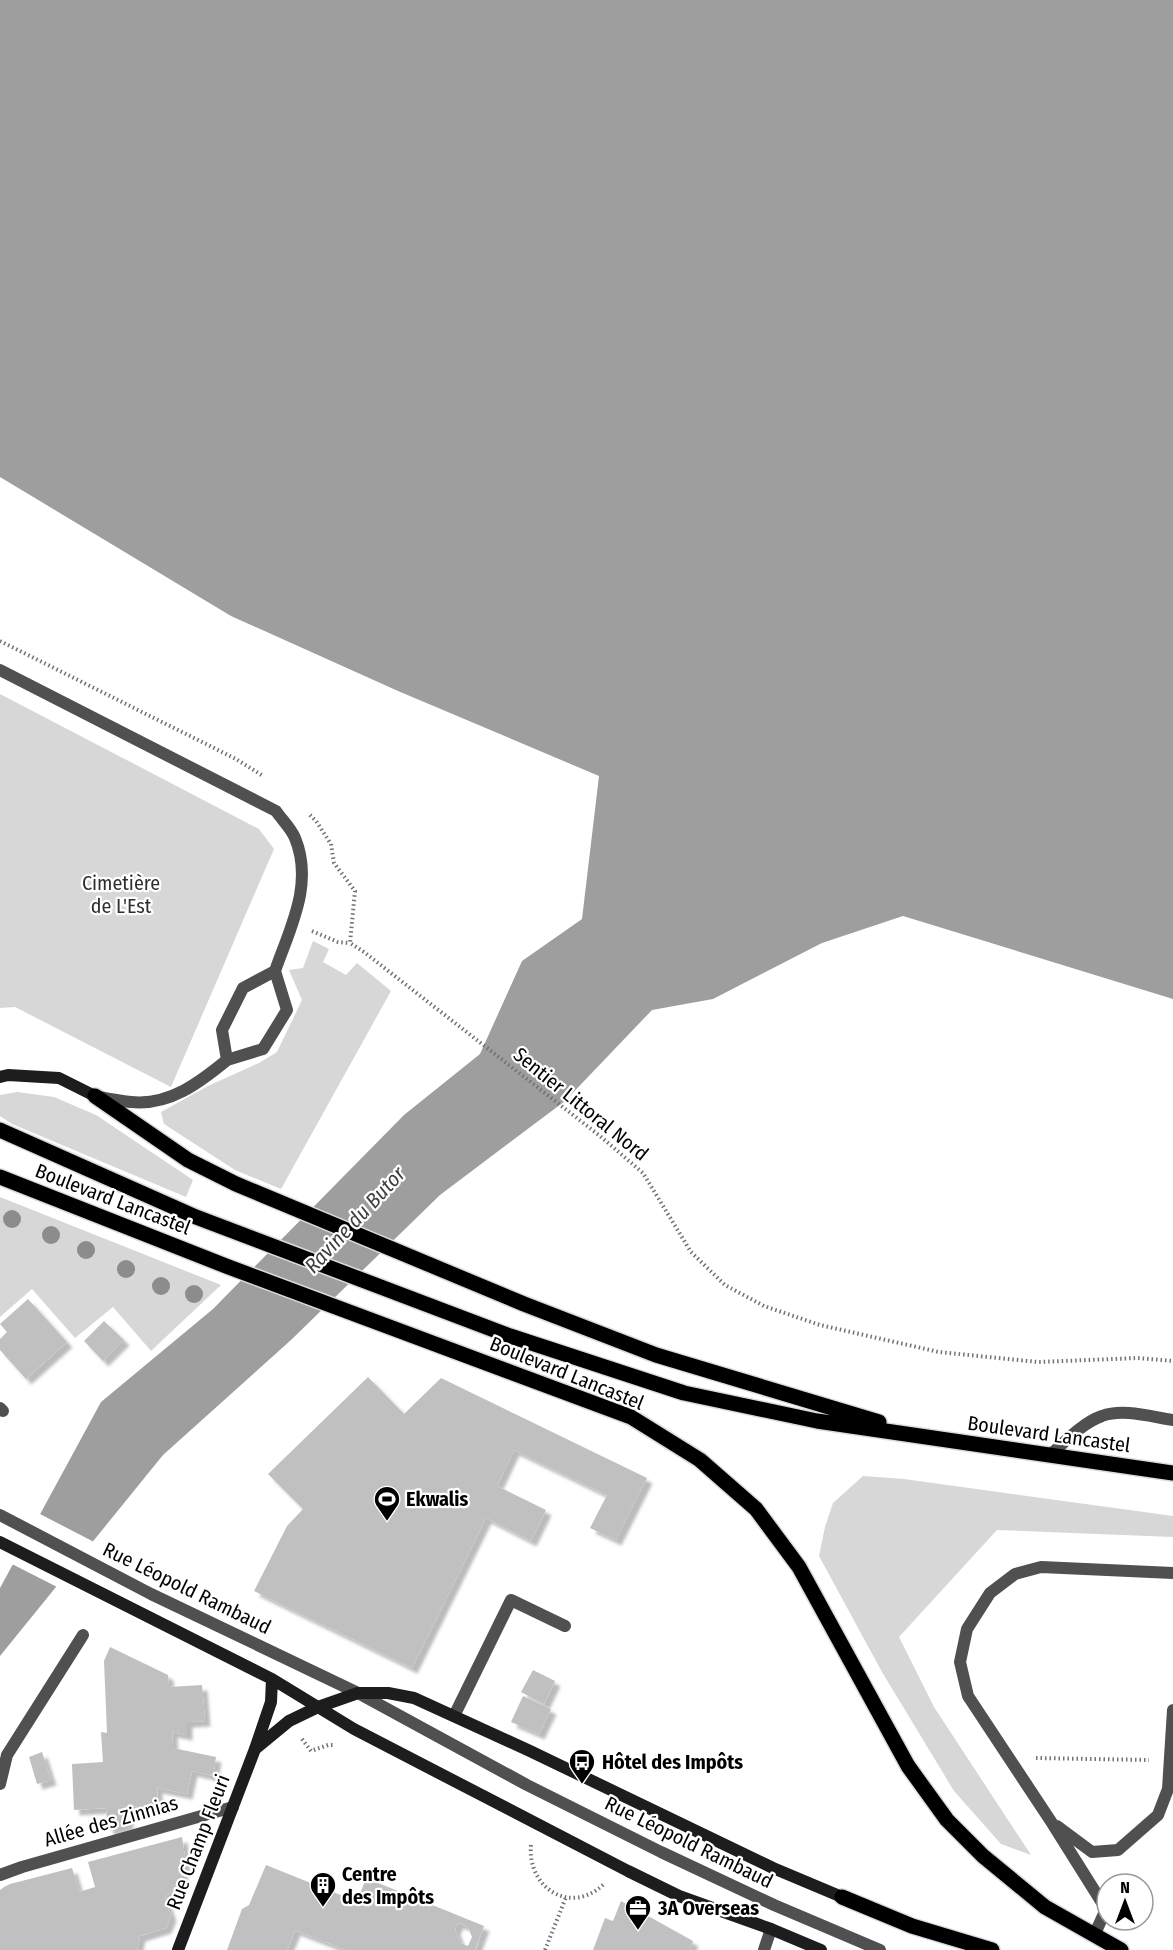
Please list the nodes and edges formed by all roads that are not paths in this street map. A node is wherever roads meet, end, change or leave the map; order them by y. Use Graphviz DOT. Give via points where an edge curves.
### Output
graph roads {
  1 [pos="0,669"];
  2 [pos="275,972"];
  3 [pos="227,1060"];
  4 [pos="0,1077"];
  5 [pos="95,1096"];
  6 [pos="3,1132"];
  7 [pos="0,1178"];
  8 [pos="1173,1420"];
  9 [pos="936,1440"];
  10 [pos="1049,1456"];
  11 [pos="1173,1473"];
  12 [pos="0,1515"];
  13 [pos="0,1542"];
  14 [pos="1173,1573"];
  15 [pos="565,1626"];
  16 [pos="83,1635"];
  17 [pos="272,1680"];
  18 [pos="357,1693"];
  19 [pos="318,1707"];
  20 [pos="1173,1710"];
  21 [pos="454,1716"];
  22 [pos="255,1749"];
  23 [pos="0,1784"];
  24 [pos="233,1807"];
  25 [pos="1052,1823"];
  26 [pos="0,1875"];
  27 [pos="842,1897"];
  28 [pos="771,1929"];
  29 [pos="1094,1936"];
  30 [pos="178,1950"];
  31 [pos="764,1950"];
  32 [pos="820,1950"];
  33 [pos="880,1950"];
  34 [pos="992,1950"];
  35 [pos="1121,1950"];
  1 -- 2 [label="street" via="276,811 294,836 303,863 302,893"];
  2 -- 3 [label="street" via="243,988 222,1030"];
  2 -- 3 [label="street" via="287,1010 263,1049"];
  3 -- 5 [label="street" via="200,1082 165,1100 133,1102"];
  4 -- 5 [label="street" via="59,1078"];
  5 -- 9 [label="main road" via="188,1160 236,1184 524,1304 656,1355"];
  6 -- 9 [label="main road, Boulevard Lancastel" via="196,1217 510,1336 684,1393 817,1421"];
  7 -- 29 [label="main road, Boulevard Lancastel" via="631,1418 700,1460 756,1509 799,1567 908,1766 947,1820 1022,1889"];
  8 -- 10 [label="street" via="1119,1413 1103,1415"];
  9 -- 10 [label="main road, Boulevard Lancastel"];
  10 -- 11 [label="main road, Boulevard Lancastel"];
  12 -- 18 [label="street, Rue Léopold Rambaud" via="151,1594"];
  13 -- 17 [label="street, Rue Léopold Rambaud"];
  14 -- 25 [label="street" via="1041,1568 1015,1574 990,1593 967,1629 960,1662 968,1696"];
  15 -- 21 [label="street" via="512,1600"];
  16 -- 23 [label="street" via="8,1755"];
  17 -- 19 [label="street, Rue Léopold Rambaud"];
  17 -- 22 [label="street, Rue Champ Fleuri" via="271,1702"];
  18 -- 19 [label="street, Rue Léopold Rambaud"];
  18 -- 21 [label="street, Rue Léopold Rambaud" via="414,1698"];
  18 -- 33 [label="street, Rue Léopold Rambaud" via="661,1852"];
  19 -- 22 [label="street" via="290,1721"];
  19 -- 28 [label="street, Rue Léopold Rambaud" via="679,1896"];
  20 -- 25 [label="street" via="1168,1789 1158,1815 1118,1850 1092,1852"];
  21 -- 27 [label="street, Rue Léopold Rambaud"];
  22 -- 24 [label="street, Rue Champ Fleuri"];
  24 -- 26 [label="street, Allée des Zinnias"];
  24 -- 30 [label="street, Rue Champ Fleuri"];
  25 -- 29 [label="street" via="1106,1909"];
  27 -- 34 [label="main road" via="912,1926"];
  28 -- 31 [label="street"];
  28 -- 32 [label="street, Rue Léopold Rambaud"];
  29 -- 35 [label="main road, Boulevard Lancastel"];
}
